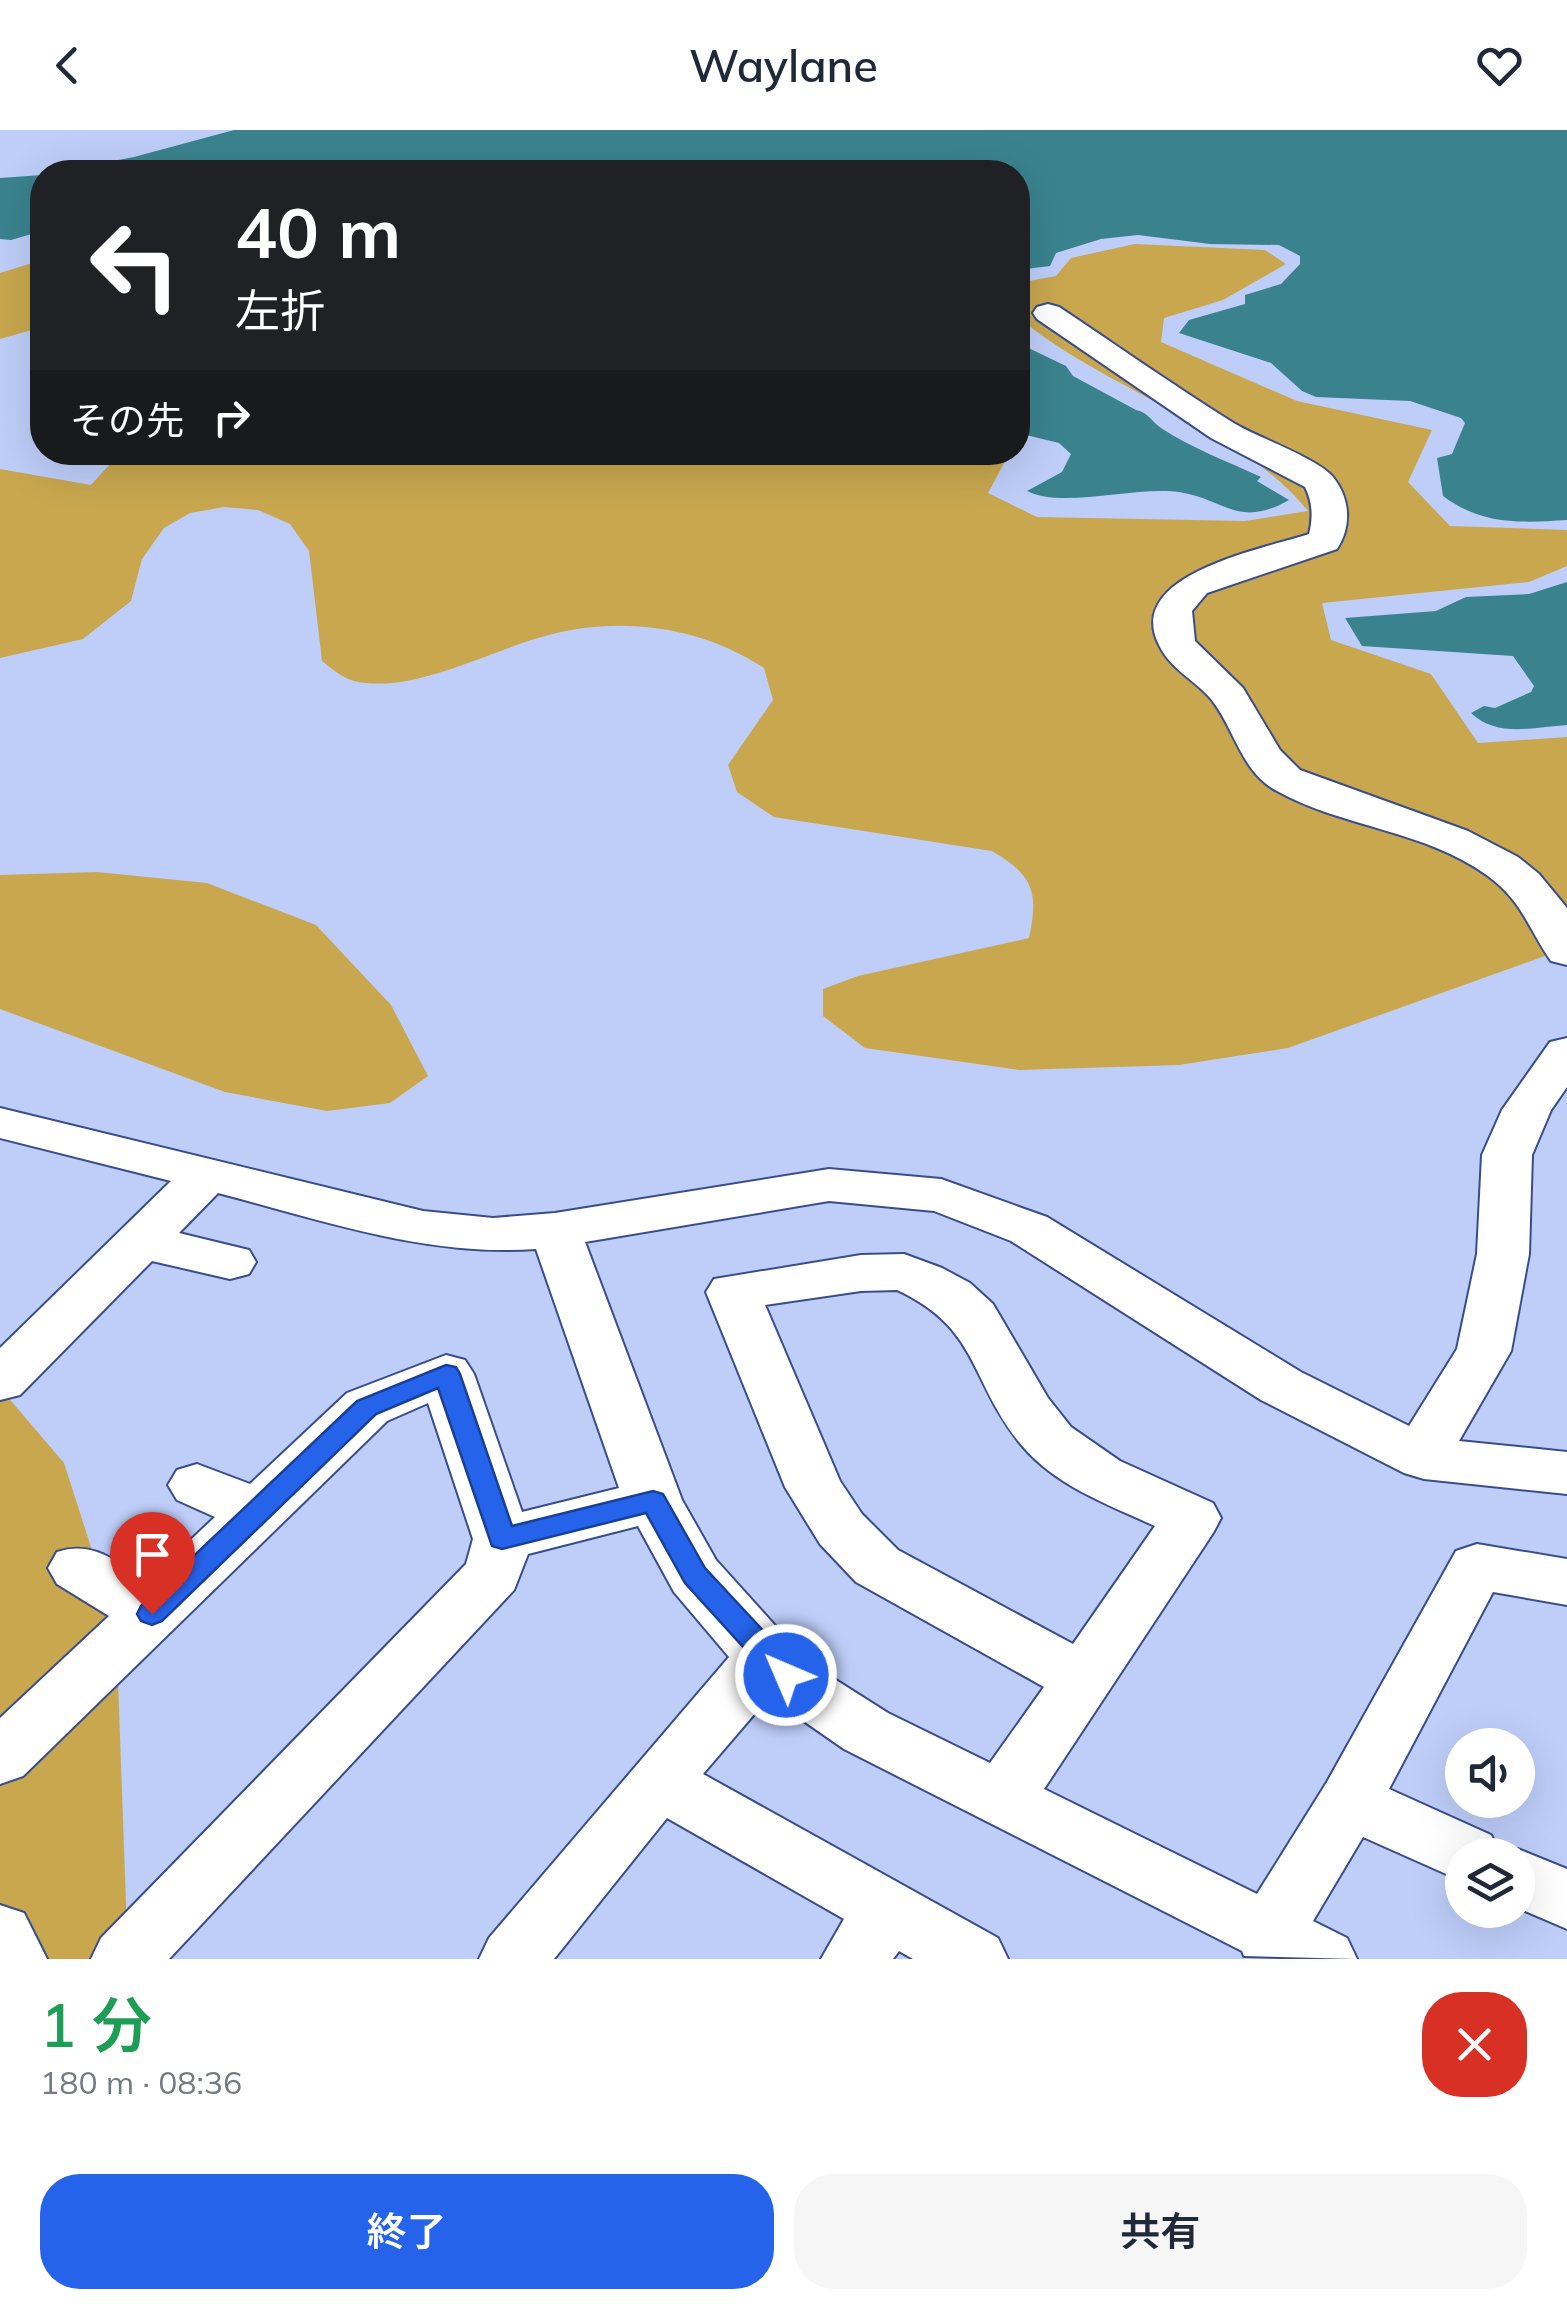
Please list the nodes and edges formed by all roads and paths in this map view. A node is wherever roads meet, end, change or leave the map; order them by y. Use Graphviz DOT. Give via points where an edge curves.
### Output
graph roads {
  1 [pos="1048,313"];
  2 [pos="1567,951"];
  3 [pos="1567,1052"];
  4 [pos="0,1124"];
  5 [pos="208,1174"];
  6 [pos="555,1230"];
  7 [pos="141,1241"];
  8 [pos="230,1262"];
  9 [pos="0,1382"];
  10 [pos="1424,1458"];
  11 [pos="1567,1474"];
  12 [pos="197,1485"];
  13 [pos="653,1501"];
  14 [pos="257,1512"];
  15 [pos="502,1538"];
  16 [pos="78,1568"];
  17 [pos="1567,1582"];
  18 [pos="152,1614"];
  19 [pos="766,1658"];
  20 [pos="1083,1679"];
  21 [pos="0,1758"];
  22 [pos="658,1781"];
  23 [pos="1000,1801"];
  24 [pos="1350,1801"];
  25 [pos="1445,1844"];
  26 [pos="1535,1886"];
  27 [pos="1567,1900"];
  28 [pos="0,1934"];
  29 [pos="871,1935"];
  30 [pos="1296,1947"];
  31 [pos="14,1959"];
  32 [pos="124,1959"];
  33 [pos="513,1959"];
  34 [pos="974,1959"];
  1 -- 2 [label="street" via="1328,493 1331,526 1324,541 1194,585 1172,609 1170,630 1188,660 1222,686 1280,775 1463,844 1542,904"];
  3 -- 10 [label="street" via="1527,1110 1507,1155 1503,1254 1484,1352"];
  4 -- 5 [label="street"];
  5 -- 6 [label="street" via="424,1228 493,1235"];
  5 -- 7 [label="street"];
  6 -- 10 [label="street" via="829,1185 941,1195 1029,1229 1281,1386"];
  6 -- 13 [label="street"];
  7 -- 8 [label="street"];
  7 -- 9 [label="street"];
  10 -- 11 [label="street"];
  12 -- 14 [label="street"];
  13 -- 15 [label="street"];
  13 -- 19 [label="street" via="695,1576"];
  14 -- 15 [label="street" via="367,1407 446,1374"];
  14 -- 18 [label="street"];
  15 -- 32 [label="street" via="493,1574"];
  16 -- 18 [label="street"];
  17 -- 24 [label="street" via="1477,1567"];
  18 -- 21 [label="street"];
  19 -- 22 [label="street"];
  19 -- 23 [label="street" via="866,1730"];
  20 -- 20 [label="street" via="1192,1518 1099,1474 1052,1443 1024,1410 973,1314 938,1287 904,1272 733,1292 814,1487 842,1530 877,1566"];
  20 -- 23 [label="street"];
  22 -- 29 [label="street"];
  22 -- 33 [label="street"];
  23 -- 30 [label="street"];
  24 -- 25 [label="street"];
  24 -- 30 [label="street"];
  26 -- 27 [label="street"];
  28 -- 31 [label="street"];
  29 -- 34 [label="street"];
}
